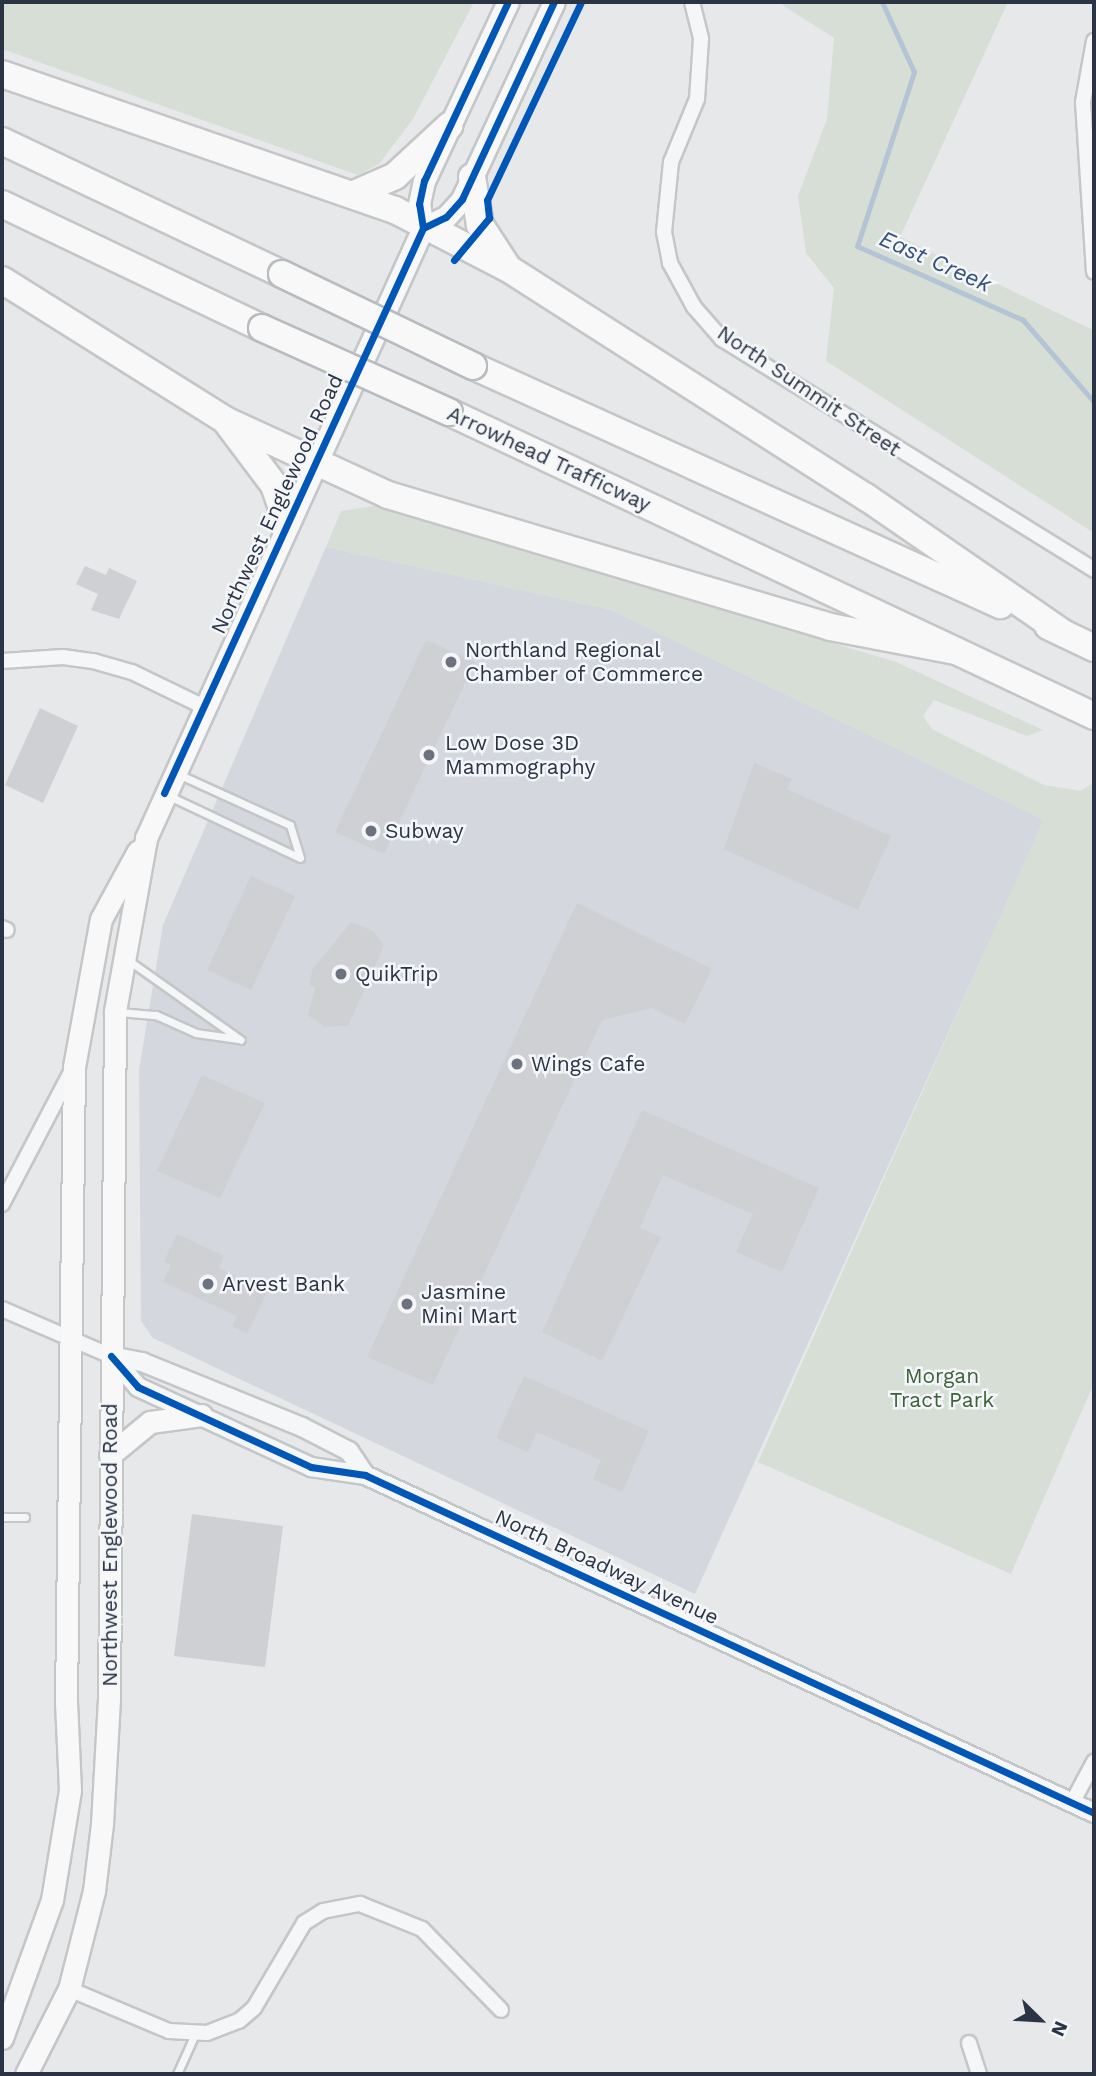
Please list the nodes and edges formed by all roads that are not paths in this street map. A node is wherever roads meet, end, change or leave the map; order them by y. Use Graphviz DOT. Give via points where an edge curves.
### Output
graph roads {
  1 [pos="508,2"];
  2 [pos="554,2"];
  3 [pos="692,2"];
  4 [pos="1094,41"];
  5 [pos="2,74"];
  6 [pos="449,126"];
  7 [pos="2,141"];
  8 [pos="1091,170"];
  9 [pos="472,177"];
  10 [pos="352,195"];
  11 [pos="2,204"];
  12 [pos="423,228"];
  13 [pos="509,269"];
  14 [pos="1094,272"];
  15 [pos="2,280"];
  16 [pos="225,420"];
  17 [pos="317,462"];
  18 [pos="287,523"];
  19 [pos="1094,570"];
  20 [pos="1063,633"];
  21 [pos="1094,648"];
  22 [pos="956,651"];
  23 [pos="2,661"];
  24 [pos="202,706"];
  25 [pos="1094,716"];
  26 [pos="174,772"];
  27 [pos="164,793"];
  28 [pos="146,838"];
  29 [pos="123,957"];
  30 [pos="115,1011"];
  31 [pos="74,1067"];
  32 [pos="2,1204"];
  33 [pos="2,1309"];
  34 [pos="71,1338"];
  35 [pos="111,1356"];
  36 [pos="202,1415"];
  37 [pos="110,1455"];
  38 [pos="365,1475"];
  39 [pos="2,1517"];
  40 [pos="25,1517"];
  41 [pos="1094,1762"];
  42 [pos="1072,1803"];
  43 [pos="1094,1813"];
  44 [pos="69,1989"];
  45 [pos="501,2010"];
  46 [pos="195,2034"];
  47 [pos="2,2038"];
  48 [pos="969,2043"];
  49 [pos="26,2074"];
  50 [pos="177,2074"];
  51 [pos="979,2074"];
  1 -- 6 [label="main road, Northwest Englewood Road"];
  2 -- 9 [label="main road"];
  3 -- 19 [label="street, North Summit Street" via="701,39 697,99 671,162 664,232 670,263 694,307 722,339"];
  4 -- 8 [label="street" via="1083,102"];
  5 -- 10 [label="highway"];
  6 -- 10 [label="highway" via="395,176"];
  6 -- 12 [label="main road, Northwest Englewood Road" via="424,180 419,204"];
  7 -- 20 [label="highway, bridge" via="473,366"];
  8 -- 14 [label="street"];
  9 -- 12 [label="main road" via="446,217"];
  9 -- 13 [label="highway" via="480,225"];
  10 -- 12 [label="highway" via="395,210"];
  11 -- 22 [label="highway, Arrowhead Trafficway, bridge"];
  12 -- 13 [label="highway"];
  12 -- 17 [label="main road, Northwest Englewood Road"];
  13 -- 20 [label="highway" via="866,497"];
  15 -- 16 [label="highway"];
  16 -- 17 [label="highway"];
  16 -- 18 [label="highway" via="274,485"];
  17 -- 18 [label="main road, Northwest Englewood Road"];
  17 -- 22 [label="highway" via="388,495 830,628"];
  18 -- 24 [label="main road, Northwest Englewood Road"];
  20 -- 21 [label="highway"];
  22 -- 25 [label="highway, Arrowhead Trafficway"];
  23 -- 24 [label="street" via="63,656 93,661 132,672"];
  24 -- 26 [label="main road, Northwest Englewood Road"];
  26 -- 27 [label="main road, Northwest Englewood Road"];
  26 -- 27 [label="lane" via="290,825 300,858"];
  27 -- 28 [label="main road, Northwest Englewood Road"];
  28 -- 29 [label="main road, Northwest Englewood Road"];
  28 -- 31 [label="main road, Northwest Englewood Road" via="101,919"];
  29 -- 30 [label="main road, Northwest Englewood Road"];
  29 -- 30 [label="lane" via="241,1040 196,1032 156,1015"];
  30 -- 35 [label="main road, Northwest Englewood Road"];
  31 -- 32 [label="street"];
  31 -- 34 [label="main road, Northwest Englewood Road"];
  33 -- 34 [label="street, North Broadway Avenue"];
  34 -- 35 [label="street, North Broadway Avenue"];
  34 -- 47 [label="main road, Northwest Englewood Road" via="66,1702 70,1790 52,1900"];
  35 -- 36 [label="street, North Broadway Avenue" via="138,1387"];
  35 -- 37 [label="main road, Northwest Englewood Road"];
  35 -- 38 [label="street, North Broadway Avenue" via="142,1362 302,1427 349,1451"];
  36 -- 37 [label="main road" via="150,1422"];
  36 -- 38 [label="street, North Broadway Avenue" via="311,1467"];
  37 -- 44 [label="main road, Northwest Englewood Road" via="109,1699 102,1824 94,1891"];
  38 -- 42 [label="street, North Broadway Avenue"];
  39 -- 40 [label="lane"];
  41 -- 42 [label="street"];
  42 -- 43 [label="street, North Broadway Avenue"];
  44 -- 46 [label="street" via="169,2031"];
  44 -- 49 [label="main road, Northwest Englewood Road"];
  45 -- 46 [label="street" via="422,1929 381,1909 339,1906 304,1923 291,1936 254,2008 239,2021"];
  46 -- 50 [label="lane"];
  48 -- 51 [label="street"];
}
